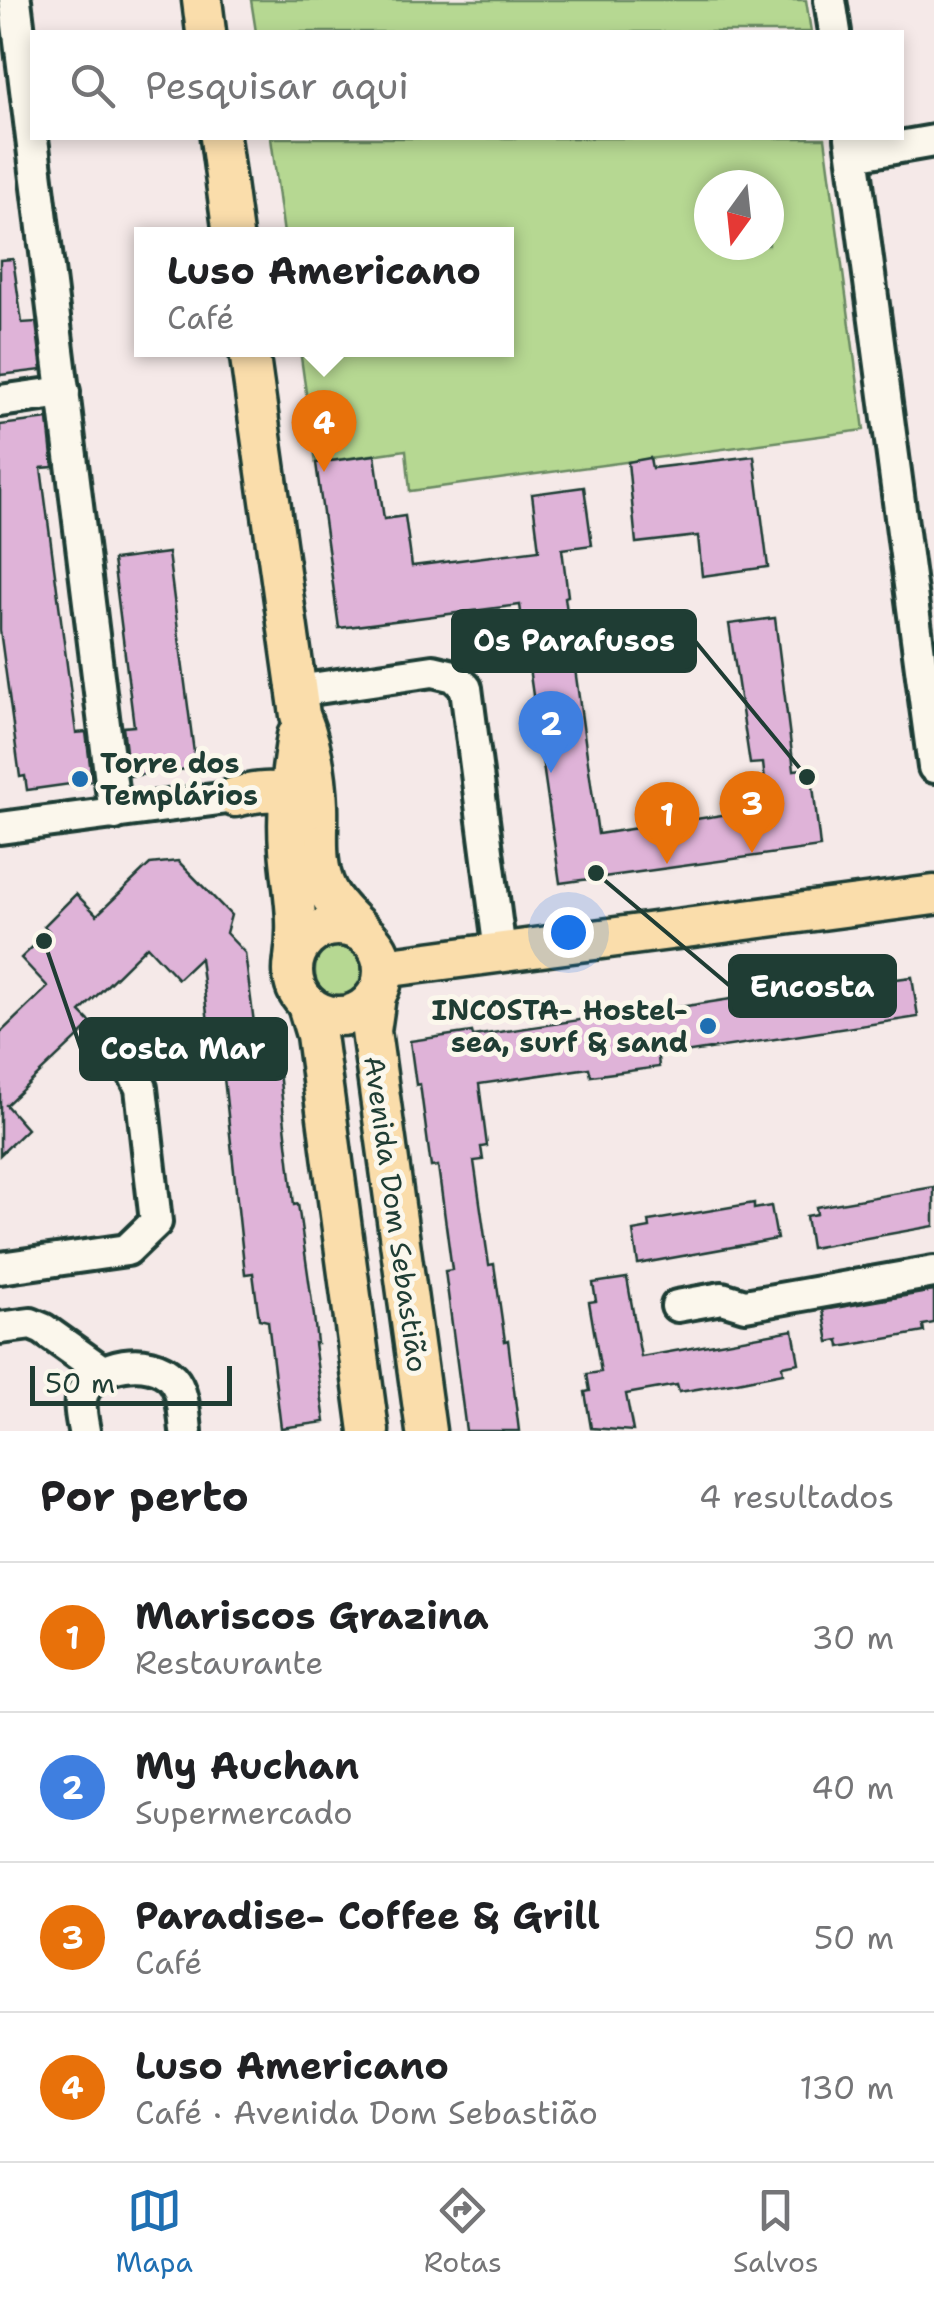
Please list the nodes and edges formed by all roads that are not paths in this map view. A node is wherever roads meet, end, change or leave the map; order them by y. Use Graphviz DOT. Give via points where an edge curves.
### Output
graph roads {
  1 [pos="15,0"];
  2 [pos="202,0"];
  3 [pos="830,0"];
  4 [pos="206,30"];
  5 [pos="835,30"];
  6 [pos="30,120"];
  7 [pos="32,140"];
  8 [pos="220,140"];
  9 [pos="934,141"];
  10 [pos="852,146"];
  11 [pos="232,227"];
  12 [pos="250,357"];
  13 [pos="64,392"];
  14 [pos="0,401"];
  15 [pos="921,561"];
  16 [pos="299,702"];
  17 [pos="934,767"];
  18 [pos="288,795"];
  19 [pos="236,797"];
  20 [pos="115,814"];
  21 [pos="0,828"];
  22 [pos="302,842"];
  23 [pos="934,894"];
  24 [pos="500,952"];
  25 [pos="293,962"];
  26 [pos="375,967"];
  27 [pos="307,1005"];
  28 [pos="124,1054"];
  29 [pos="0,1268"];
  30 [pos="934,1272"];
  31 [pos="677,1306"];
  32 [pos="0,1328"];
  33 [pos="102,1371"];
  34 [pos="84,1431"];
  35 [pos="186,1431"];
  36 [pos="369,1431"];
  37 [pos="426,1431"];
  1 -- 6 [label="street"];
  2 -- 4 [label="main road"];
  3 -- 5 [label="street"];
  7 -- 13 [label="street"];
  8 -- 11 [label="main road"];
  9 -- 10 [label="street"];
  10 -- 15 [label="street"];
  12 -- 16 [label="main road"];
  13 -- 14 [label="street"];
  13 -- 20 [label="street"];
  15 -- 17 [label="street"];
  16 -- 18 [label="main road"];
  16 -- 22 [label="main road" via="318,806"];
  16 -- 24 [label="street" via="433,671 454,676 466,688"];
  18 -- 19 [label="main road" via="260,790"];
  18 -- 22 [label="main road" via="302,806"];
  19 -- 20 [label="street"];
  19 -- 22 [label="main road"];
  20 -- 21 [label="street"];
  22 -- 25 [label="main road"];
  22 -- 26 [label="main road"];
  23 -- 24 [label="main road"];
  24 -- 26 [label="main road"];
  25 -- 26 [label="main road" via="322,928 353,929"];
  25 -- 27 [label="main road, Avenida Dom Sebastião" via="294,985"];
  26 -- 27 [label="main road" via="365,1008 334,1016"];
  26 -- 37 [label="main road, Avenida Dom Sebastião" via="372,1030"];
  27 -- 36 [label="main road, Avenida Dom Sebastião"];
  28 -- 29 [label="street" via="141,1088 156,1222 127,1250"];
  30 -- 31 [label="street" via="745,1305 722,1298"];
  32 -- 33 [label="street" via="43,1329"];
  33 -- 34 [label="street" via="83,1392"];
  33 -- 35 [label="street" via="141,1364 172,1378"];
}
